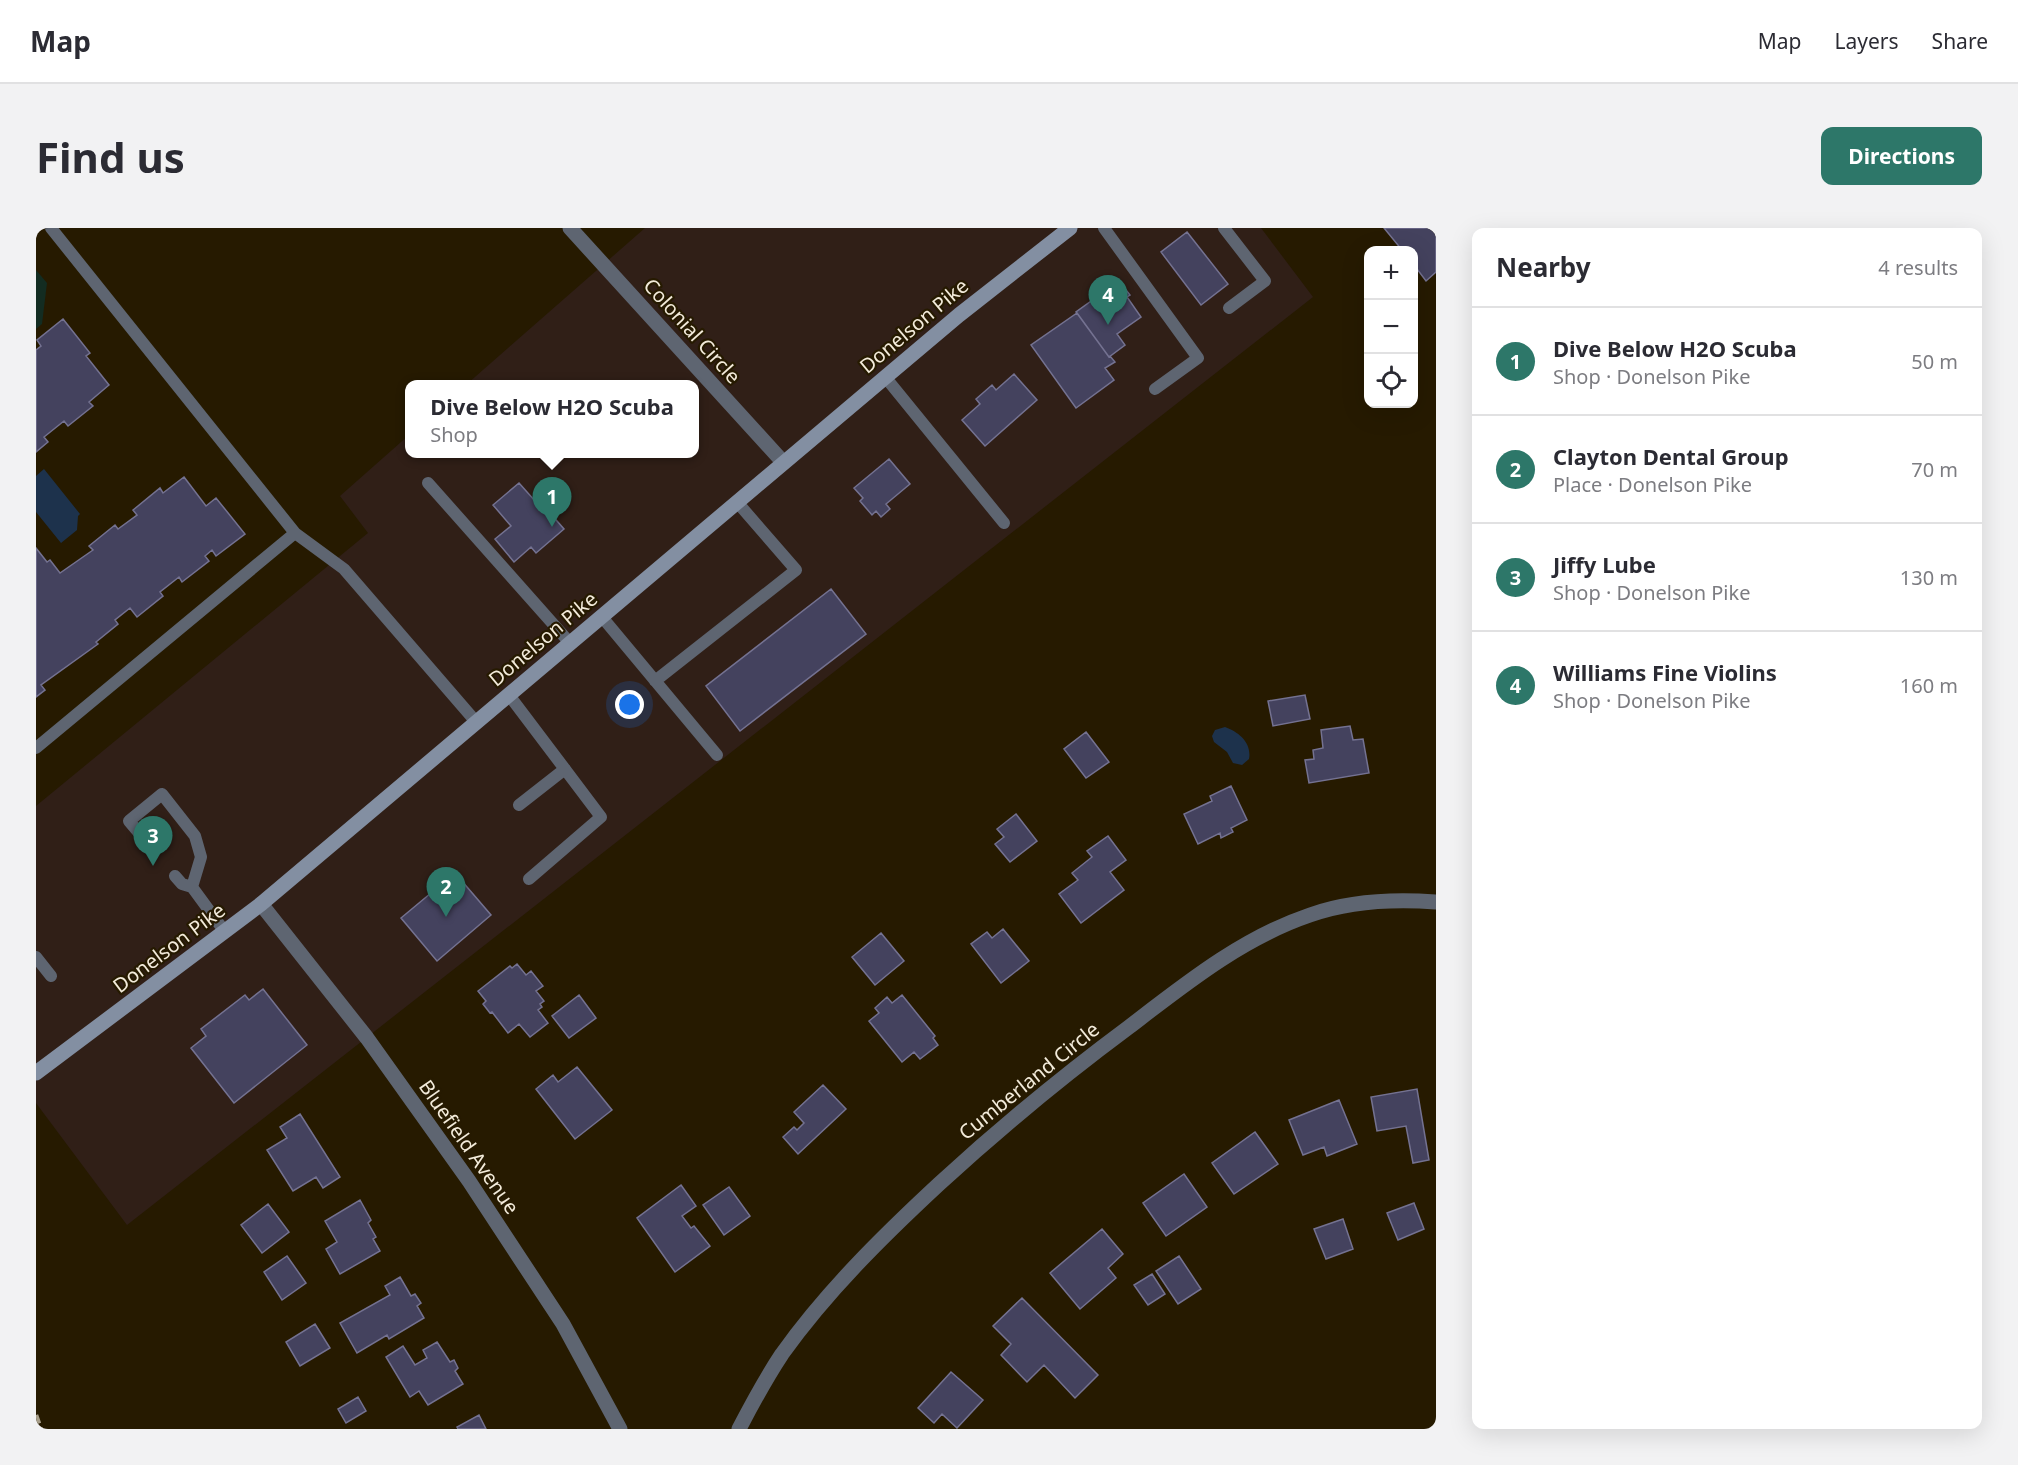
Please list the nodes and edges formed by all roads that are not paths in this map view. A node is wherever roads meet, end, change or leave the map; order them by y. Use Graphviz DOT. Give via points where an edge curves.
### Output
graph roads {
  1 [pos="51,228"];
  2 [pos="570,228"];
  3 [pos="1070,228"];
  4 [pos="1104,228"];
  5 [pos="1224,228"];
  6 [pos="1229,308"];
  7 [pos="886,378"];
  8 [pos="1155,389"];
  9 [pos="783,462"];
  10 [pos="428,483"];
  11 [pos="737,502"];
  12 [pos="1004,523"];
  13 [pos="295,533"];
  14 [pos="602,616"];
  15 [pos="570,643"];
  16 [pos="655,681"];
  17 [pos="509,695"];
  18 [pos="477,723"];
  19 [pos="36,748"];
  20 [pos="717,755"];
  21 [pos="565,769"];
  22 [pos="519,805"];
  23 [pos="151,847"];
  24 [pos="175,876"];
  25 [pos="529,879"];
  26 [pos="192,887"];
  27 [pos="1436,902"];
  28 [pos="261,904"];
  29 [pos="225,932"];
  30 [pos="36,957"];
  31 [pos="51,976"];
  32 [pos="36,1073"];
  33 [pos="620,1429"];
  34 [pos="739,1429"];
  1 -- 13 [label="lane"];
  2 -- 9 [label="street, Colonial Circle"];
  3 -- 7 [label="main road, Donelson Pike"];
  4 -- 8 [label="lane" via="1198,358"];
  5 -- 6 [label="lane" via="1265,281"];
  7 -- 9 [label="main road, Donelson Pike"];
  7 -- 12 [label="lane"];
  9 -- 11 [label="main road, Donelson Pike"];
  10 -- 15 [label="lane"];
  11 -- 14 [label="main road, Donelson Pike"];
  11 -- 16 [label="lane" via="796,570"];
  13 -- 18 [label="lane" via="344,569"];
  13 -- 19 [label="lane"];
  14 -- 15 [label="main road, Donelson Pike"];
  14 -- 16 [label="lane"];
  15 -- 17 [label="main road, Donelson Pike"];
  16 -- 20 [label="lane"];
  17 -- 18 [label="main road, Donelson Pike"];
  17 -- 21 [label="lane"];
  18 -- 28 [label="main road, Donelson Pike"];
  21 -- 22 [label="lane"];
  21 -- 25 [label="lane" via="601,817"];
  23 -- 26 [label="lane" via="129,821 162,795 195,836 201,857"];
  24 -- 26 [label="lane"];
  26 -- 29 [label="lane"];
  27 -- 34 [label="street, Cumberland Circle" via="1391,901 1310,914 1224,958 1117,1035 1019,1113 872,1248 789,1346"];
  28 -- 29 [label="main road, Donelson Pike"];
  28 -- 33 [label="street, Bluefield Avenue" via="367,1038 469,1181 562,1324"];
  29 -- 32 [label="main road, Donelson Pike"];
  30 -- 31 [label="lane"];
}
